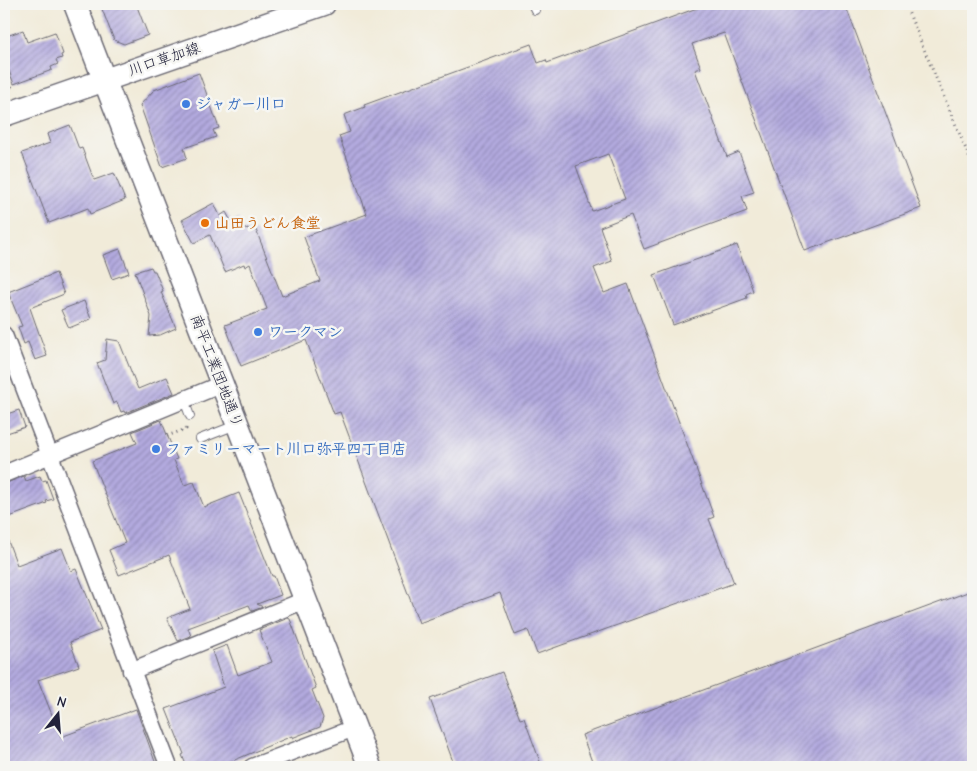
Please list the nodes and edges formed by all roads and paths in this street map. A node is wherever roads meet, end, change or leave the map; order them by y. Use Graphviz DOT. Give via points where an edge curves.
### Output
graph roads {
  1 [pos="75,4"];
  2 [pos="324,4"];
  3 [pos="905,4"];
  4 [pos="283,10"];
  5 [pos="4,68"];
  6 [pos="104,80"];
  7 [pos="16,90"];
  8 [pos="4,115"];
  9 [pos="973,166"];
  10 [pos="4,335"];
  11 [pos="222,384"];
  12 [pos="184,400"];
  13 [pos="190,416"];
  14 [pos="238,425"];
  15 [pos="186,429"];
  16 [pos="167,436"];
  17 [pos="200,439"];
  18 [pos="50,455"];
  19 [pos="4,474"];
  20 [pos="305,600"];
  21 [pos="131,671"];
  22 [pos="354,728"];
  23 [pos="169,767"];
  24 [pos="252,767"];
  25 [pos="370,767"];
  1 -- 6 [label="street, 南平工業団地通り"];
  2 -- 4 [label="street, 川口草加線"];
  3 -- 9 [label="path"];
  4 -- 6 [label="street, 川口草加線"];
  5 -- 7 [label="path"];
  6 -- 8 [label="street, 川口草加線"];
  6 -- 11 [label="street, 南平工業団地通り"];
  10 -- 18 [label="street"];
  11 -- 12 [label="street"];
  11 -- 14 [label="street, 南平工業団地通り"];
  12 -- 13 [label="lane"];
  12 -- 18 [label="street"];
  14 -- 17 [label="lane"];
  14 -- 20 [label="street, 南平工業団地通り"];
  15 -- 16 [label="path"];
  18 -- 19 [label="street"];
  18 -- 21 [label="street" via="110,604"];
  20 -- 21 [label="street" via="246,627"];
  20 -- 22 [label="street, 南平工業団地通り"];
  21 -- 23 [label="street"];
  22 -- 24 [label="street"];
  22 -- 25 [label="street, 南平工業団地通り"];
}
